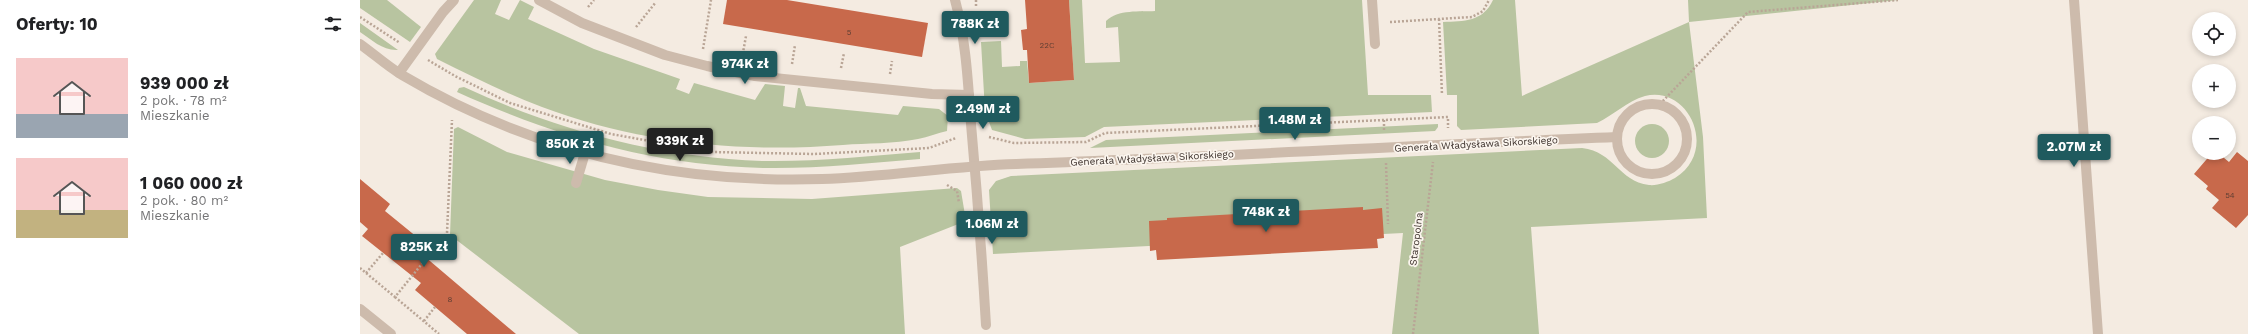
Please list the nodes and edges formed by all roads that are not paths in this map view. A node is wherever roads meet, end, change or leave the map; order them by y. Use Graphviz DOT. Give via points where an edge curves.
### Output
graph roads {
  1 [pos="454,0"];
  2 [pos="539,0"];
  3 [pos="955,0"];
  4 [pos="1372,0"];
  5 [pos="2074,0"];
  6 [pos="360,44"];
  7 [pos="1375,44"];
  8 [pos="399,73"];
  9 [pos="969,95"];
  10 [pos="1617,138"];
  11 [pos="585,153"];
  12 [pos="975,166"];
  13 [pos="576,183"];
  14 [pos="360,309"];
  15 [pos="986,325"];
  16 [pos="391,334"];
  17 [pos="2098,334"];
  1 -- 8 [label="street"];
  2 -- 9 [label="street" via="582,23 665,55 707,66 756,76 932,94"];
  3 -- 9 [label="street" via="962,24"];
  4 -- 7 [label="street"];
  5 -- 17 [label="street"];
  6 -- 8 [label="street, Generała Władysława Sikorskiego"];
  8 -- 11 [label="street, Generała Władysława Sikorskiego" via="445,98 534,138"];
  9 -- 12 [label="street"];
  10 -- 10 [label="street" via="1622,159 1630,167 1651,175 1672,169 1681,161 1688,140 1686,128 1680,117 1660,104 1647,104 1626,115 1619,126"];
  10 -- 12 [label="street, Generała Władysława Sikorskiego"];
  11 -- 12 [label="street, Generała Władysława Sikorskiego" via="667,172 746,178 822,179"];
  11 -- 13 [label="street"];
  12 -- 15 [label="street"];
  14 -- 16 [label="street"];
}
